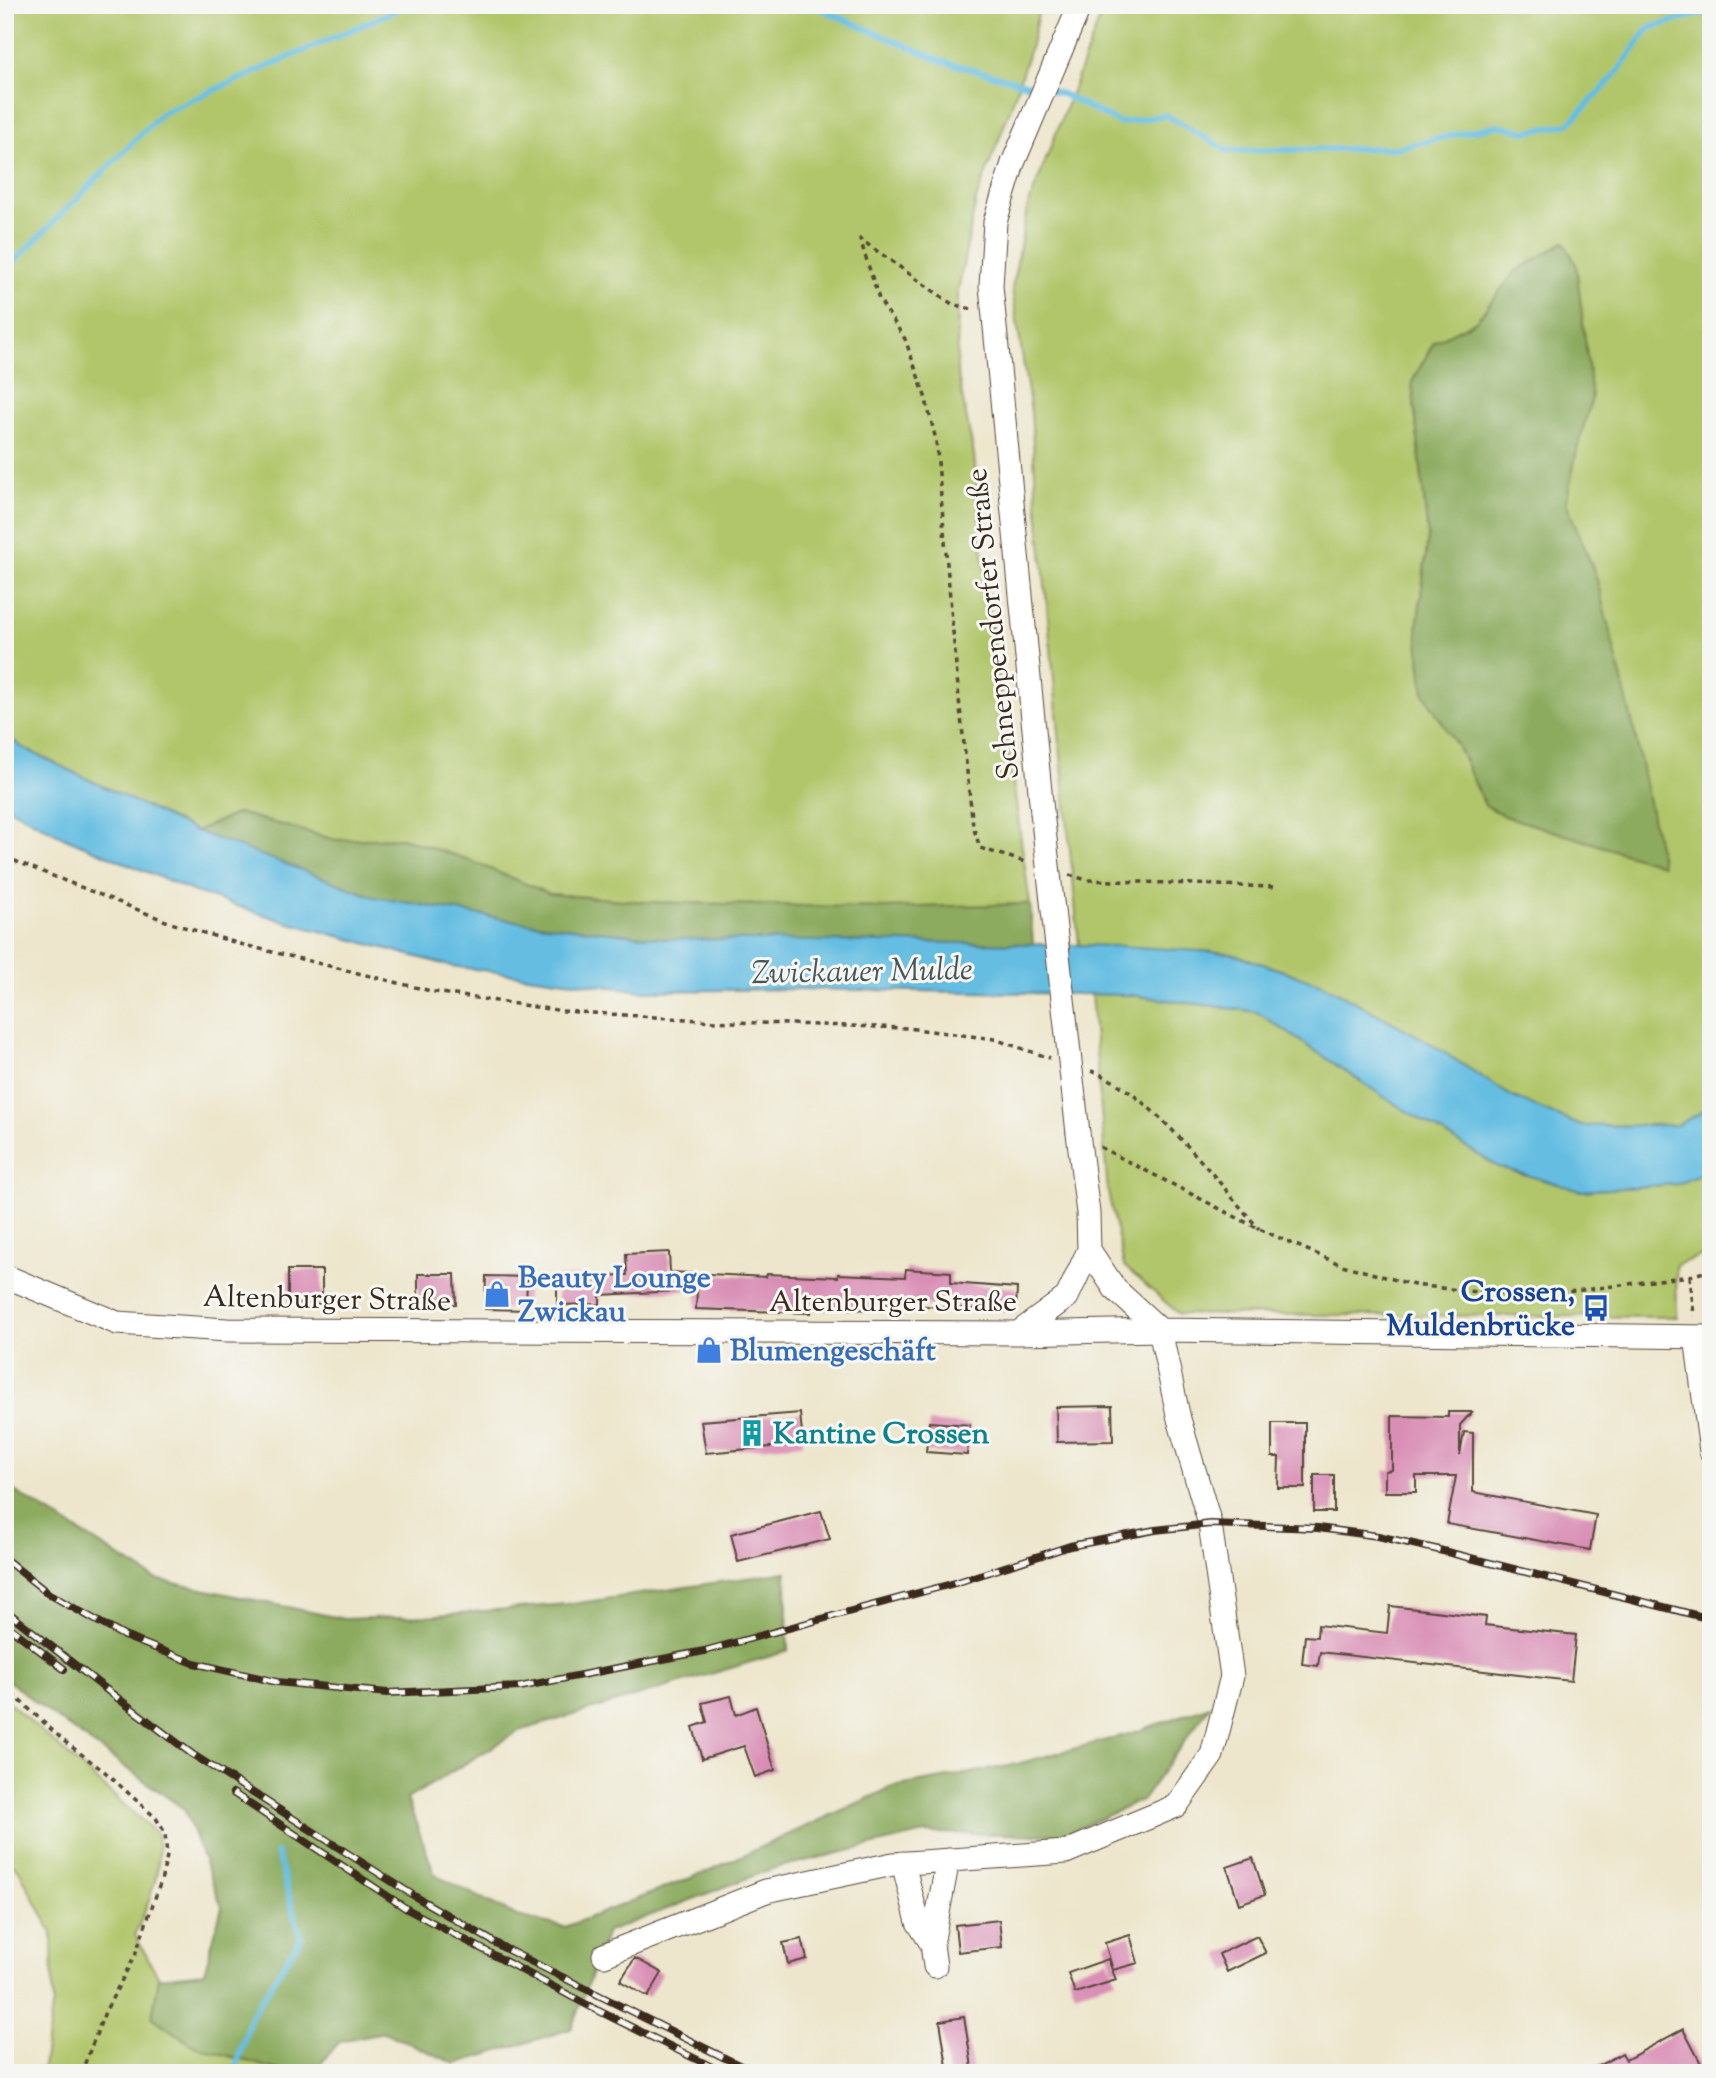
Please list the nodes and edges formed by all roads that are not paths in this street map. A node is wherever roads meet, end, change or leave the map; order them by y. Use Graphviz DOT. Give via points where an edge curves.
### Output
graph roads {
  1 [pos="1075,10"];
  2 [pos="1088,1250"];
  3 [pos="5,1276"];
  4 [pos="1160,1330"];
  5 [pos="1018,1333"];
  6 [pos="1703,1337"];
  7 [pos="1711,1451"];
  8 [pos="948,1860"];
  9 [pos="903,1863"];
  10 [pos="604,1955"];
  1 -- 2 [label="street, Schneppendorfer Straße, bridge" via="1013,163 995,222 991,286 1042,812 1088,1213"];
  2 -- 4 [label="street" via="1115,1289"];
  2 -- 5 [label="street, Schneppendorfer Straße" via="1067,1297"];
  3 -- 5 [label="street, Altenburger Straße" via="117,1322 227,1330"];
  4 -- 5 [label="street, Altenburger Straße"];
  4 -- 6 [label="street, Altenburger Straße"];
  4 -- 8 [label="street" via="1179,1419 1210,1524 1232,1676 1212,1755 1176,1806 1066,1852"];
  6 -- 7 [label="street"];
  8 -- 9 [label="street"];
  8 -- 9 [label="street" via="933,1955 918,1922"];
  9 -- 10 [label="street" via="766,1891"];
}
